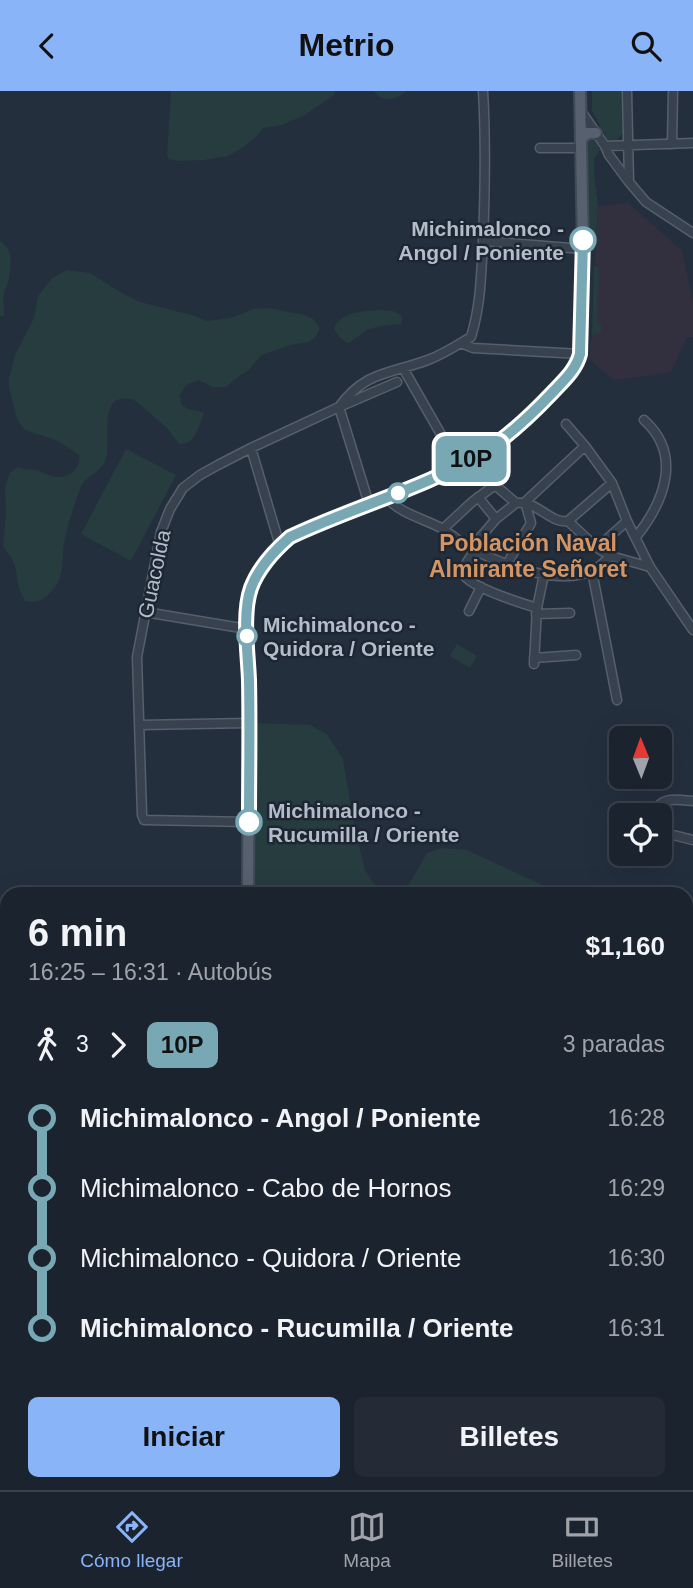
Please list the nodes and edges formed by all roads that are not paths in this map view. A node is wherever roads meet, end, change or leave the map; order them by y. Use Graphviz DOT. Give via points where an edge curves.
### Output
graph roads {
  1 [pos="483,91"];
  2 [pos="580,91"];
  3 [pos="627,91"];
  4 [pos="673,91"];
  5 [pos="581,110"];
  6 [pos="596,133"];
  7 [pos="581,143"];
  8 [pos="693,143"];
  9 [pos="672,144"];
  10 [pos="628,145"];
  11 [pos="606,146"];
  12 [pos="540,148"];
  13 [pos="629,182"];
  14 [pos="693,233"];
  15 [pos="483,241"];
  16 [pos="583,249"];
  17 [pos="461,343"];
  18 [pos="580,354"];
  19 [pos="403,368"];
  20 [pos="397,382"];
  21 [pos="339,407"];
  22 [pos="644,420"];
  23 [pos="566,424"];
  24 [pos="585,446"];
  25 [pos="251,448"];
  26 [pos="459,466"];
  27 [pos="612,483"];
  28 [pos="478,497"];
  29 [pos="387,498"];
  30 [pos="520,502"];
  31 [pos="369,504"];
  32 [pos="496,519"];
  33 [pos="568,521"];
  34 [pos="627,521"];
  35 [pos="443,530"];
  36 [pos="636,537"];
  37 [pos="280,546"];
  38 [pos="474,548"];
  39 [pos="597,548"];
  40 [pos="611,556"];
  41 [pos="507,564"];
  42 [pos="650,567"];
  43 [pos="592,571"];
  44 [pos="544,574"];
  45 [pos="481,587"];
  46 [pos="469,611"];
  47 [pos="537,611"];
  48 [pos="145,612"];
  49 [pos="570,613"];
  50 [pos="247,629"];
  51 [pos="693,630"];
  52 [pos="576,655"];
  53 [pos="617,700"];
  54 [pos="249,723"];
  55 [pos="140,725"];
  56 [pos="693,801"];
  57 [pos="660,803"];
  58 [pos="249,822"];
  59 [pos="672,835"];
  60 [pos="693,840"];
  61 [pos="248,887"];
  1 -- 15 [label="street"];
  2 -- 5 [label="main road"];
  3 -- 10 [label="street"];
  4 -- 9 [label="street"];
  5 -- 6 [label="street"];
  5 -- 7 [label="main road"];
  6 -- 7 [label="main road" via="588,133"];
  6 -- 11 [label="street"];
  7 -- 12 [label="street"];
  7 -- 16 [label="main road"];
  8 -- 9 [label="street"];
  9 -- 10 [label="street"];
  10 -- 11 [label="street"];
  10 -- 13 [label="street"];
  11 -- 13 [label="street"];
  13 -- 14 [label="street" via="646,202"];
  15 -- 16 [label="street"];
  15 -- 17 [label="street" via="477,316 471,337"];
  16 -- 18 [label="main road"];
  17 -- 18 [label="street" via="473,348"];
  17 -- 19 [label="street"];
  18 -- 26 [label="main road" via="576,365 541,405 490,448"];
  19 -- 21 [label="street" via="369,378"];
  19 -- 26 [label="street"];
  20 -- 21 [label="street, Guacolda"];
  21 -- 25 [label="street, Guacolda"];
  21 -- 31 [label="street"];
  22 -- 36 [label="street" via="663,445 667,469 654,512"];
  23 -- 24 [label="street"];
  24 -- 27 [label="street"];
  24 -- 30 [label="street"];
  25 -- 37 [label="street"];
  25 -- 48 [label="street, Guacolda" via="183,488 161,532"];
  26 -- 29 [label="main road"];
  27 -- 33 [label="street"];
  27 -- 34 [label="street"];
  28 -- 30 [label="street" via="495,485"];
  28 -- 32 [label="street"];
  28 -- 35 [label="street"];
  29 -- 31 [label="main road"];
  29 -- 35 [label="street"];
  30 -- 32 [label="street"];
  30 -- 33 [label="street"];
  30 -- 41 [label="street" via="531,523"];
  31 -- 37 [label="main road" via="290,537"];
  32 -- 38 [label="street"];
  33 -- 39 [label="street"];
  34 -- 36 [label="street"];
  34 -- 39 [label="street"];
  35 -- 38 [label="street"];
  36 -- 42 [label="street"];
  37 -- 50 [label="main road" via="251,589"];
  38 -- 41 [label="street"];
  38 -- 45 [label="street" via="463,575"];
  39 -- 40 [label="street"];
  40 -- 42 [label="street"];
  40 -- 43 [label="street"];
  41 -- 44 [label="street"];
  42 -- 51 [label="street"];
  43 -- 44 [label="street"];
  43 -- 53 [label="street"];
  44 -- 47 [label="street"];
  45 -- 46 [label="street"];
  45 -- 47 [label="street"];
  47 -- 49 [label="street"];
  47 -- 52 [label="street" via="534,661"];
  48 -- 50 [label="street"];
  48 -- 55 [label="street, Guacolda" via="137,657"];
  50 -- 54 [label="main road"];
  54 -- 55 [label="street"];
  54 -- 58 [label="main road"];
  55 -- 58 [label="street, Guacolda" via="144,820"];
  56 -- 57 [label="street"];
  58 -- 61 [label="main road"];
  59 -- 60 [label="street"];
}
